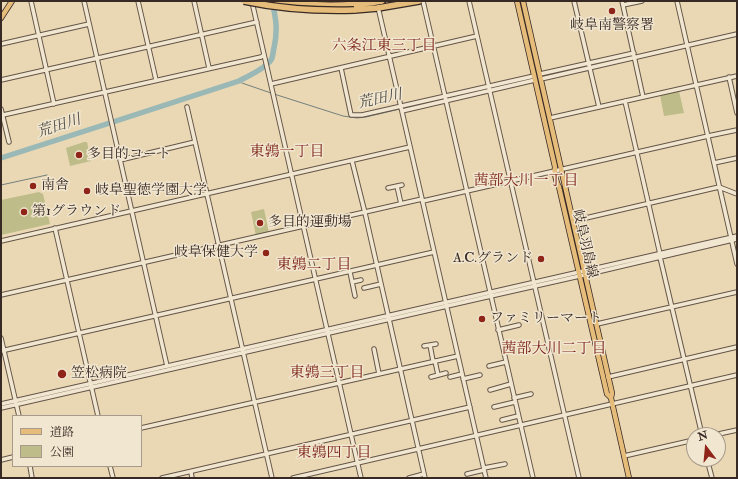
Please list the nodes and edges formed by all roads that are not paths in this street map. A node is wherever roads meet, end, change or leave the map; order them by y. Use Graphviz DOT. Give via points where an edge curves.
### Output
graph roads {
  1 [pos="12,1"];
  2 [pos="31,1"];
  3 [pos="84,1"];
  4 [pos="138,1"];
  5 [pos="194,1"];
  6 [pos="244,1"];
  7 [pos="252,1"];
  8 [pos="277,1"];
  9 [pos="378,1"];
  10 [pos="419,1"];
  11 [pos="423,1"];
  12 [pos="469,1"];
  13 [pos="517,1"];
  14 [pos="523,1"];
  15 [pos="574,1"];
  16 [pos="642,1"];
  17 [pos="677,1"];
  18 [pos="622,3"];
  19 [pos="378,8"];
  20 [pos="1,18"];
  21 [pos="257,22"];
  22 [pos="89,24"];
  23 [pos="201,34"];
  24 [pos="737,34"];
  25 [pos="38,35"];
  26 [pos="477,36"];
  27 [pos="1,44"];
  28 [pos="687,45"];
  29 [pos="148,46"];
  30 [pos="434,46"];
  31 [pos="635,55"];
  32 [pos="264,57"];
  33 [pos="389,57"];
  34 [pos="97,58"];
  35 [pos="589,65"];
  36 [pos="209,68"];
  37 [pos="341,68"];
  38 [pos="46,70"];
  39 [pos="737,76"];
  40 [pos="540,77"];
  41 [pos="729,77"];
  42 [pos="534,78"];
  43 [pos="1,80"];
  44 [pos="156,80"];
  45 [pos="271,84"];
  46 [pos="696,84"];
  47 [pos="489,88"];
  48 [pos="105,92"];
  49 [pos="643,97"];
  50 [pos="446,98"];
  51 [pos="625,101"];
  52 [pos="54,104"];
  53 [pos="736,105"];
  54 [pos="187,107"];
  55 [pos="599,107"];
  56 [pos="1,108"];
  57 [pos="401,109"];
  58 [pos="737,114"];
  59 [pos="3,115"];
  60 [pos="550,118"];
  61 [pos="737,130"];
  62 [pos="708,136"];
  63 [pos="9,142"];
  64 [pos="195,142"];
  65 [pos="410,147"];
  66 [pos="637,152"];
  67 [pos="737,158"];
  68 [pos="120,160"];
  69 [pos="352,160"];
  70 [pos="714,163"];
  71 [pos="561,169"];
  72 [pos="554,171"];
  73 [pos="292,174"];
  74 [pos="511,181"];
  75 [pos="402,185"];
  76 [pos="397,186"];
  77 [pos="719,187"];
  78 [pos="388,188"];
  79 [pos="466,191"];
  80 [pos="207,194"];
  81 [pos="737,194"];
  82 [pos="422,200"];
  83 [pos="401,204"];
  84 [pos="648,204"];
  85 [pos="131,211"];
  86 [pos="365,213"];
  87 [pos="573,221"];
  88 [pos="304,226"];
  89 [pos="55,228"];
  90 [pos="737,236"];
  91 [pos="731,239"];
  92 [pos="737,239"];
  93 [pos="1,241"];
  94 [pos="219,246"];
  95 [pos="434,252"];
  96 [pos="660,255"];
  97 [pos="144,263"];
  98 [pos="737,264"];
  99 [pos="377,265"];
  100 [pos="350,272"];
  101 [pos="585,273"];
  102 [pos="580,274"];
  103 [pos="67,280"];
  104 [pos="316,280"];
  105 [pos="361,280"];
  106 [pos="352,282"];
  107 [pos="381,284"];
  108 [pos="534,284"];
  109 [pos="364,288"];
  110 [pos="737,292"];
  111 [pos="490,294"];
  112 [pos="1,295"];
  113 [pos="355,296"];
  114 [pos="231,299"];
  115 [pos="446,304"];
  116 [pos="672,307"];
  117 [pos="156,316"];
  118 [pos="389,317"];
  119 [pos="597,324"];
  120 [pos="519,325"];
  121 [pos="498,330"];
  122 [pos="328,331"];
  123 [pos="79,333"];
  124 [pos="1,338"];
  125 [pos="436,344"];
  126 [pos="430,345"];
  127 [pos="424,346"];
  128 [pos="737,347"];
  129 [pos="374,349"];
  130 [pos="243,350"];
  131 [pos="2,351"];
  132 [pos="458,356"];
  133 [pos="684,359"];
  134 [pos="434,361"];
  135 [pos="506,362"];
  136 [pos="167,366"];
  137 [pos="489,366"];
  138 [pos="400,369"];
  139 [pos="446,373"];
  140 [pos="379,374"];
  141 [pos="462,374"];
  142 [pos="438,375"];
  143 [pos="480,375"];
  144 [pos="737,375"];
  145 [pos="431,376"];
  146 [pos="609,376"];
  147 [pos="450,377"];
  148 [pos="603,378"];
  149 [pos="463,379"];
  150 [pos="340,382"];
  151 [pos="511,384"];
  152 [pos="91,385"];
  153 [pos="690,386"];
  154 [pos="490,390"];
  155 [pos="531,394"];
  156 [pos="611,398"];
  157 [pos="514,400"];
  158 [pos="16,402"];
  159 [pos="255,402"];
  160 [pos="1,404"];
  161 [pos="613,404"];
  162 [pos="494,406"];
  163 [pos="470,407"];
  164 [pos="1,408"];
  165 [pos="19,415"];
  166 [pos="98,415"];
  167 [pos="564,415"];
  168 [pos="518,416"];
  169 [pos="412,420"];
  170 [pos="502,420"];
  171 [pos="520,425"];
  172 [pos="700,427"];
  173 [pos="142,428"];
  174 [pos="737,430"];
  175 [pos="726,432"];
  176 [pos="351,435"];
  177 [pos="477,435"];
  178 [pos="686,442"];
  179 [pos="418,449"];
  180 [pos="266,454"];
  181 [pos="624,456"];
  182 [pos="12,457"];
  183 [pos="1,460"];
  184 [pos="358,463"];
  185 [pos="504,464"];
  186 [pos="30,467"];
  187 [pos="110,467"];
  188 [pos="709,467"];
  189 [pos="484,469"];
  190 [pos="191,472"];
  191 [pos="467,474"];
  192 [pos="425,476"];
  193 [pos="32,478"];
  194 [pos="112,478"];
  195 [pos="162,478"];
  196 [pos="192,478"];
  197 [pos="272,478"];
  198 [pos="293,478"];
  199 [pos="361,478"];
  200 [pos="409,478"];
  201 [pos="486,478"];
  202 [pos="533,478"];
  203 [pos="579,478"];
  204 [pos="629,478"];
  205 [pos="712,478"];
  1 -- 20 [label="main road"];
  2 -- 25 [label="street"];
  3 -- 22 [label="street"];
  4 -- 29 [label="street"];
  5 -- 23 [label="street"];
  6 -- 19 [label="highway, bridge" via="300,9"];
  7 -- 21 [label="street"];
  8 -- 9 [label="highway" via="312,4"];
  9 -- 19 [label="street"];
  10 -- 19 [label="highway"];
  11 -- 30 [label="street"];
  12 -- 26 [label="street"];
  13 -- 42 [label="main road, 岐阜羽島線"];
  14 -- 40 [label="main road, 岐阜羽島線"];
  15 -- 35 [label="street"];
  16 -- 18 [label="street"];
  17 -- 28 [label="street"];
  18 -- 31 [label="street"];
  19 -- 33 [label="street"];
  21 -- 23 [label="street"];
  21 -- 32 [label="street"];
  22 -- 25 [label="street"];
  22 -- 34 [label="street"];
  23 -- 29 [label="street"];
  23 -- 36 [label="street"];
  24 -- 28 [label="street"];
  25 -- 27 [label="street"];
  25 -- 38 [label="street"];
  26 -- 30 [label="street"];
  26 -- 47 [label="street"];
  28 -- 31 [label="street"];
  28 -- 46 [label="street"];
  29 -- 34 [label="street"];
  29 -- 44 [label="street"];
  30 -- 33 [label="street"];
  30 -- 50 [label="street"];
  31 -- 35 [label="street"];
  31 -- 49 [label="street"];
  32 -- 36 [label="street"];
  32 -- 45 [label="street"];
  33 -- 37 [label="street"];
  33 -- 57 [label="street"];
  34 -- 38 [label="street"];
  34 -- 48 [label="street"];
  35 -- 40 [label="street"];
  35 -- 55 [label="street"];
  36 -- 44 [label="street"];
  37 -- 45 [label="street"];
  37 -- 57 [label="street" via="352,115"];
  38 -- 43 [label="street"];
  38 -- 52 [label="street"];
  39 -- 41 [label="street"];
  40 -- 60 [label="main road, 岐阜羽島線"];
  41 -- 46 [label="street"];
  41 -- 53 [label="street"];
  42 -- 47 [label="street"];
  42 -- 72 [label="main road, 岐阜羽島線"];
  44 -- 48 [label="street"];
  45 -- 73 [label="street"];
  46 -- 49 [label="street"];
  46 -- 62 [label="street"];
  47 -- 50 [label="street"];
  47 -- 74 [label="street"];
  48 -- 52 [label="street"];
  48 -- 68 [label="street"];
  49 -- 51 [label="street"];
  50 -- 57 [label="street"];
  50 -- 79 [label="street"];
  51 -- 55 [label="street"];
  51 -- 66 [label="street"];
  52 -- 59 [label="street"];
  53 -- 58 [label="street"];
  54 -- 64 [label="street"];
  55 -- 60 [label="street"];
  56 -- 59 [label="street"];
  57 -- 65 [label="street"];
  59 -- 63 [label="street"];
  60 -- 71 [label="main road, 岐阜羽島線"];
  61 -- 62 [label="street"];
  62 -- 66 [label="street"];
  62 -- 70 [label="street"];
  64 -- 68 [label="street"];
  64 -- 80 [label="street"];
  65 -- 69 [label="street"];
  65 -- 82 [label="street"];
  66 -- 71 [label="street"];
  66 -- 84 [label="street"];
  67 -- 70 [label="street"];
  68 -- 85 [label="street"];
  69 -- 73 [label="street"];
  69 -- 86 [label="street"];
  70 -- 77 [label="street"];
  71 -- 72 [label="street"];
  71 -- 87 [label="main road, 岐阜羽島線"];
  72 -- 74 [label="street"];
  72 -- 102 [label="main road, 岐阜羽島線"];
  73 -- 80 [label="street"];
  73 -- 88 [label="street"];
  74 -- 79 [label="street"];
  74 -- 108 [label="street"];
  75 -- 76 [label="street"];
  76 -- 78 [label="street"];
  76 -- 83 [label="street"];
  77 -- 81 [label="street"];
  77 -- 84 [label="street"];
  77 -- 91 [label="street"];
  79 -- 82 [label="street"];
  79 -- 111 [label="street"];
  80 -- 85 [label="street"];
  80 -- 94 [label="street"];
  82 -- 83 [label="street"];
  82 -- 95 [label="street"];
  83 -- 86 [label="street"];
  84 -- 87 [label="street"];
  84 -- 96 [label="street"];
  85 -- 89 [label="street"];
  85 -- 97 [label="street"];
  86 -- 88 [label="street"];
  86 -- 99 [label="street"];
  87 -- 101 [label="main road, 岐阜羽島線"];
  88 -- 94 [label="street"];
  88 -- 104 [label="street"];
  89 -- 93 [label="street"];
  89 -- 103 [label="street"];
  90 -- 91 [label="street"];
  91 -- 92 [label="street"];
  91 -- 96 [label="street"];
  91 -- 98 [label="street"];
  94 -- 97 [label="street"];
  94 -- 114 [label="street"];
  95 -- 99 [label="street"];
  95 -- 115 [label="street"];
  96 -- 101 [label="street"];
  96 -- 116 [label="street"];
  97 -- 103 [label="street"];
  97 -- 117 [label="street"];
  99 -- 100 [label="street"];
  99 -- 107 [label="street"];
  100 -- 104 [label="street"];
  100 -- 106 [label="street"];
  101 -- 102 [label="street"];
  101 -- 119 [label="main road, 岐阜羽島線"];
  102 -- 108 [label="street"];
  102 -- 148 [label="main road, 岐阜羽島線"];
  103 -- 112 [label="street"];
  103 -- 123 [label="street"];
  104 -- 114 [label="street"];
  104 -- 122 [label="street"];
  105 -- 106 [label="street"];
  106 -- 113 [label="street"];
  107 -- 109 [label="street"];
  107 -- 118 [label="street"];
  108 -- 111 [label="street"];
  108 -- 167 [label="street"];
  110 -- 116 [label="street"];
  111 -- 115 [label="street"];
  111 -- 121 [label="street"];
  114 -- 117 [label="street"];
  114 -- 130 [label="street"];
  115 -- 118 [label="street"];
  115 -- 132 [label="street"];
  116 -- 119 [label="street"];
  116 -- 133 [label="street"];
  117 -- 123 [label="street"];
  117 -- 136 [label="street"];
  118 -- 122 [label="street"];
  118 -- 138 [label="street"];
  119 -- 146 [label="main road, 岐阜羽島線"];
  120 -- 121 [label="street"];
  121 -- 135 [label="street"];
  122 -- 130 [label="street"];
  122 -- 150 [label="street"];
  123 -- 131 [label="street"];
  123 -- 152 [label="street"];
  124 -- 131 [label="street"];
  125 -- 126 [label="street"];
  126 -- 127 [label="street"];
  126 -- 134 [label="street"];
  128 -- 133 [label="street"];
  129 -- 140 [label="street"];
  130 -- 136 [label="street"];
  130 -- 152 [label="street"];
  130 -- 159 [label="street"];
  131 -- 158 [label="street"];
  132 -- 134 [label="street"];
  132 -- 141 [label="street"];
  133 -- 146 [label="street"];
  133 -- 153 [label="street"];
  134 -- 138 [label="street"];
  134 -- 142 [label="street"];
  135 -- 137 [label="street"];
  135 -- 151 [label="street"];
  136 -- 152 [label="street"];
  138 -- 140 [label="street"];
  138 -- 169 [label="street"];
  139 -- 142 [label="street"];
  140 -- 150 [label="street"];
  141 -- 147 [label="street"];
  141 -- 149 [label="street"];
  142 -- 145 [label="street"];
  143 -- 149 [label="street"];
  144 -- 153 [label="street"];
  146 -- 148 [label="street"];
  146 -- 156 [label="main road, 岐阜羽島線"];
  148 -- 156 [label="main road, 岐阜羽島線" via="607,394"];
  149 -- 163 [label="street"];
  150 -- 159 [label="street"];
  150 -- 176 [label="street"];
  151 -- 154 [label="street"];
  151 -- 157 [label="street"];
  152 -- 158 [label="street"];
  152 -- 166 [label="street"];
  153 -- 161 [label="street"];
  153 -- 172 [label="street"];
  155 -- 157 [label="street"];
  156 -- 161 [label="main road, 岐阜羽島線"];
  157 -- 162 [label="street"];
  157 -- 168 [label="street"];
  158 -- 160 [label="street"];
  158 -- 164 [label="street"];
  158 -- 165 [label="street"];
  159 -- 173 [label="street"];
  159 -- 180 [label="street"];
  161 -- 167 [label="street"];
  161 -- 181 [label="main road, 岐阜羽島線"];
  163 -- 169 [label="street"];
  163 -- 177 [label="street"];
  167 -- 171 [label="street"];
  167 -- 203 [label="street"];
  168 -- 170 [label="street"];
  168 -- 171 [label="street"];
  169 -- 176 [label="street"];
  169 -- 179 [label="street"];
  171 -- 177 [label="street"];
  171 -- 202 [label="street"];
  174 -- 175 [label="street"];
  176 -- 180 [label="street"];
  176 -- 184 [label="street"];
  177 -- 179 [label="street"];
  177 -- 189 [label="street"];
  178 -- 181 [label="street"];
  179 -- 184 [label="street"];
  179 -- 192 [label="street"];
  180 -- 190 [label="street"];
  180 -- 197 [label="street"];
  181 -- 204 [label="main road, 岐阜羽島線"];
  182 -- 183 [label="street"];
  184 -- 198 [label="street"];
  184 -- 199 [label="street"];
  185 -- 189 [label="street"];
  186 -- 193 [label="street"];
  187 -- 194 [label="street"];
  188 -- 205 [label="street"];
  189 -- 191 [label="street"];
  189 -- 201 [label="street"];
  190 -- 195 [label="street"];
  190 -- 196 [label="street"];
  192 -- 200 [label="street"];
}
